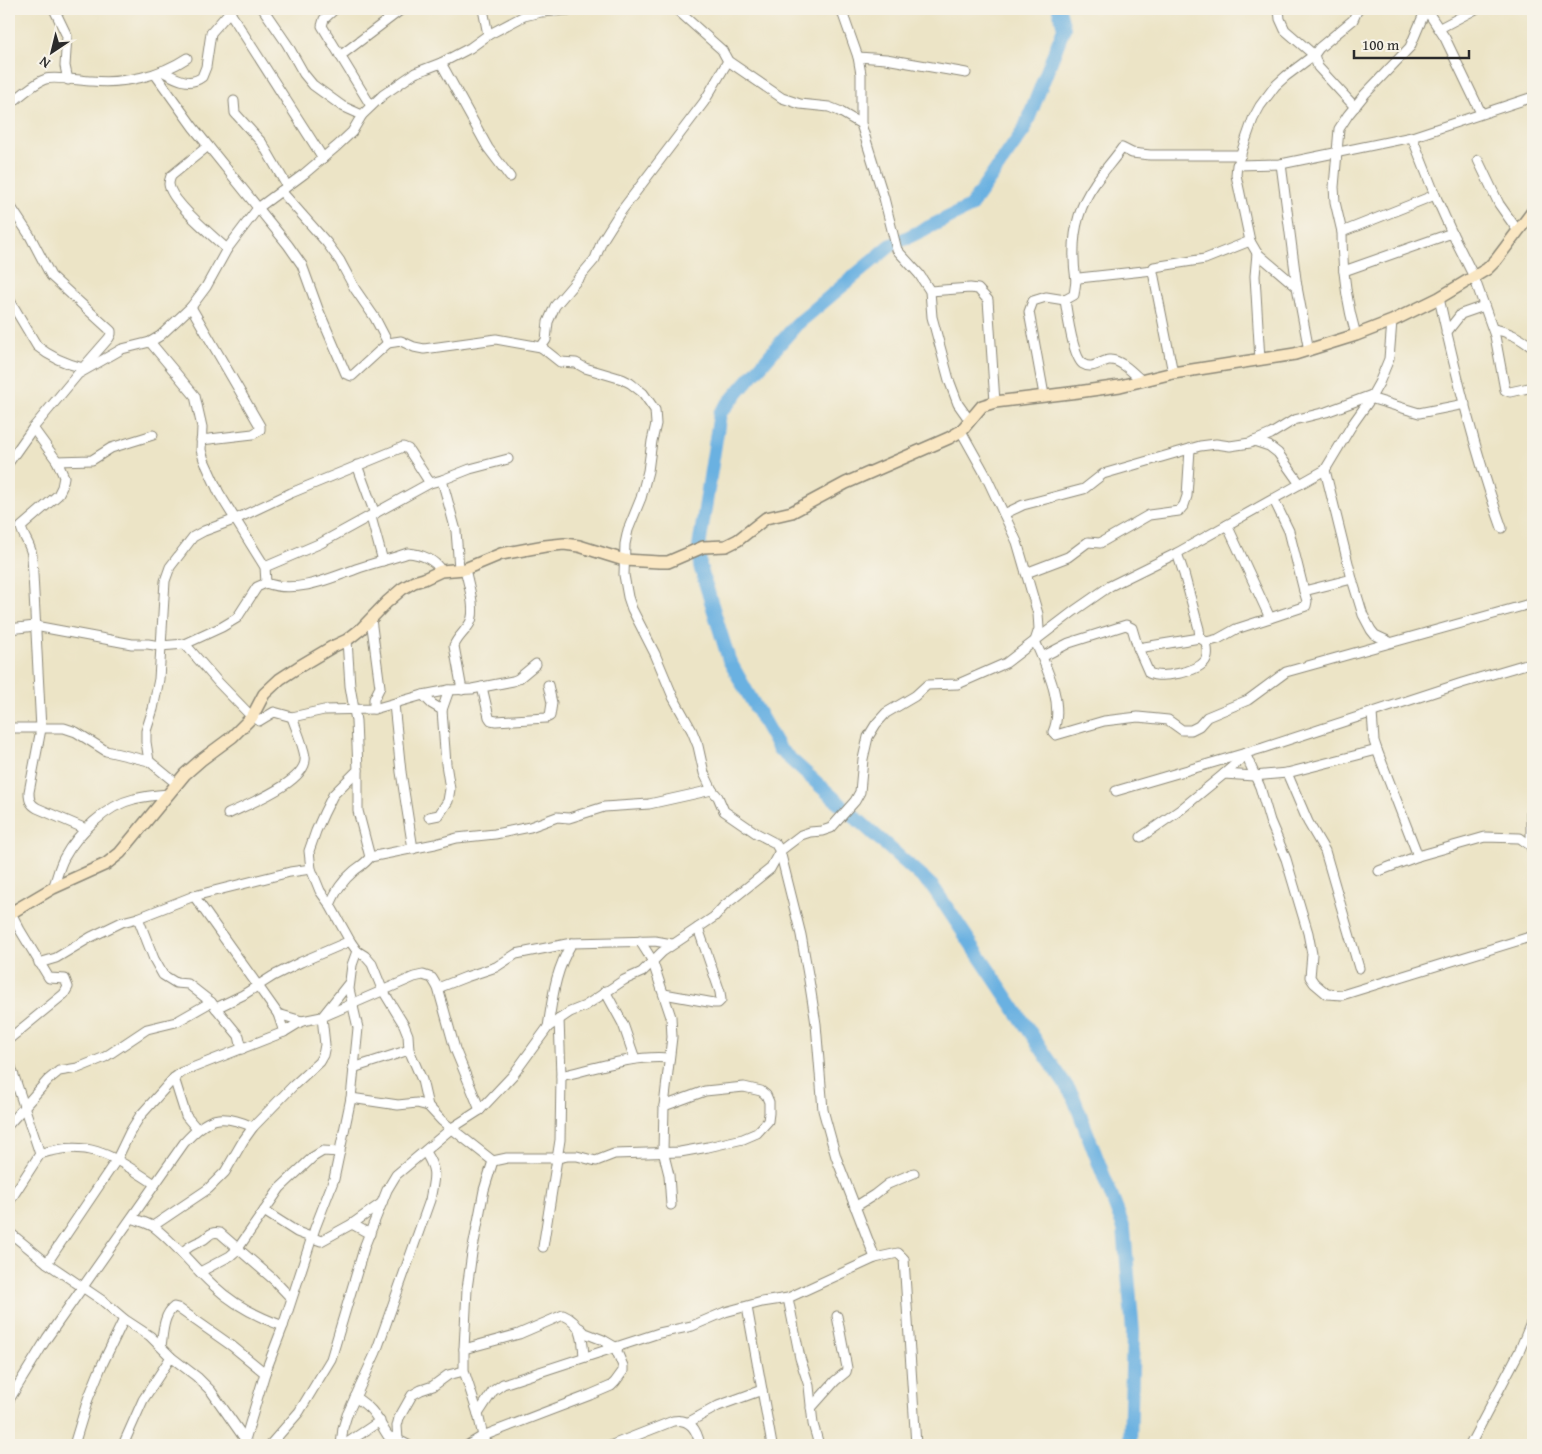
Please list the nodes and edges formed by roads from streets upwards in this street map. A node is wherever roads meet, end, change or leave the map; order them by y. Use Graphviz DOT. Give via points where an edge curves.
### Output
graph roads {
  1 [pos="54,9"];
  2 [pos="263,9"];
  3 [pos="335,9"];
  4 [pos="402,9"];
  5 [pos="483,9"];
  6 [pos="583,9"];
  7 [pos="676,9"];
  8 [pos="841,9"];
  9 [pos="1279,9"];
  10 [pos="1358,9"];
  11 [pos="1426,9"];
  12 [pos="1476,9"];
  13 [pos="231,10"];
  14 [pos="529,12"];
  15 [pos="1440,28"];
  16 [pos="488,35"];
  17 [pos="1314,55"];
  18 [pos="340,56"];
  19 [pos="858,57"];
  20 [pos="187,58"];
  21 [pos="728,61"];
  22 [pos="441,63"];
  23 [pos="158,73"];
  24 [pos="966,73"];
  25 [pos="68,80"];
  26 [pos="1533,97"];
  27 [pos="234,101"];
  28 [pos="9,105"];
  29 [pos="371,106"];
  30 [pos="1355,106"];
  31 [pos="1480,113"];
  32 [pos="362,115"];
  33 [pos="861,124"];
  34 [pos="1412,137"];
  35 [pos="208,146"];
  36 [pos="1337,153"];
  37 [pos="1241,155"];
  38 [pos="323,158"];
  39 [pos="1478,160"];
  40 [pos="1281,164"];
  41 [pos="1237,165"];
  42 [pos="510,177"];
  43 [pos="284,188"];
  44 [pos="1435,195"];
  45 [pos="9,204"];
  46 [pos="258,208"];
  47 [pos="1533,211"];
  48 [pos="1518,231"];
  49 [pos="1342,232"];
  50 [pos="1452,233"];
  51 [pos="1250,241"];
  52 [pos="227,249"];
  53 [pos="1257,253"];
  54 [pos="1153,270"];
  55 [pos="1344,271"];
  56 [pos="1474,277"];
  57 [pos="1076,281"];
  58 [pos="1297,287"];
  59 [pos="930,291"];
  60 [pos="1439,298"];
  61 [pos="9,300"];
  62 [pos="1064,300"];
  63 [pos="1484,306"];
  64 [pos="190,307"];
  65 [pos="1442,310"];
  66 [pos="1461,314"];
  67 [pos="1392,321"];
  68 [pos="1493,329"];
  69 [pos="1446,333"];
  70 [pos="1356,335"];
  71 [pos="150,342"];
  72 [pos="388,343"];
  73 [pos="541,347"];
  74 [pos="1533,348"];
  75 [pos="1308,351"];
  76 [pos="1260,360"];
  77 [pos="80,371"];
  78 [pos="1173,373"];
  79 [pos="1142,381"];
  80 [pos="1533,387"];
  81 [pos="1044,395"];
  82 [pos="1371,397"];
  83 [pos="995,402"];
  84 [pos="1465,404"];
  85 [pos="970,421"];
  86 [pos="33,428"];
  87 [pos="962,432"];
  88 [pos="153,435"];
  89 [pos="201,440"];
  90 [pos="1254,441"];
  91 [pos="1190,449"];
  92 [pos="508,459"];
  93 [pos="57,461"];
  94 [pos="9,462"];
  95 [pos="357,465"];
  96 [pos="1326,470"];
  97 [pos="442,480"];
  98 [pos="430,483"];
  99 [pos="1300,484"];
  100 [pos="1274,500"];
  101 [pos="1004,514"];
  102 [pos="373,516"];
  103 [pos="236,519"];
  104 [pos="1227,525"];
  105 [pos="1502,528"];
  106 [pos="1176,553"];
  107 [pos="624,560"];
  108 [pos="383,561"];
  109 [pos="265,567"];
  110 [pos="462,568"];
  111 [pos="441,571"];
  112 [pos="1026,572"];
  113 [pos="1352,579"];
  114 [pos="266,583"];
  115 [pos="1304,591"];
  116 [pos="1533,603"];
  117 [pos="1270,618"];
  118 [pos="371,619"];
  119 [pos="35,626"];
  120 [pos="9,629"];
  121 [pos="347,640"];
  122 [pos="1203,640"];
  123 [pos="1034,641"];
  124 [pos="1390,642"];
  125 [pos="184,644"];
  126 [pos="160,646"];
  127 [pos="1138,648"];
  128 [pos="1042,657"];
  129 [pos="1533,662"];
  130 [pos="536,664"];
  131 [pos="548,685"];
  132 [pos="482,687"];
  133 [pos="449,690"];
  134 [pos="462,690"];
  135 [pos="422,695"];
  136 [pos="394,704"];
  137 [pos="374,709"];
  138 [pos="442,710"];
  139 [pos="354,711"];
  140 [pos="1372,713"];
  141 [pos="252,717"];
  142 [pos="292,717"];
  143 [pos="9,728"];
  144 [pos="41,729"];
  145 [pos="1377,750"];
  146 [pos="1245,754"];
  147 [pos="149,761"];
  148 [pos="358,770"];
  149 [pos="1286,773"];
  150 [pos="1224,774"];
  151 [pos="1254,776"];
  152 [pos="177,784"];
  153 [pos="712,790"];
  154 [pos="1116,791"];
  155 [pos="169,794"];
  156 [pos="1533,803"];
  157 [pos="228,814"];
  158 [pos="430,817"];
  159 [pos="86,828"];
  160 [pos="1141,837"];
  161 [pos="413,849"];
  162 [pos="1532,849"];
  163 [pos="780,851"];
  164 [pos="1418,856"];
  165 [pos="370,857"];
  166 [pos="310,869"];
  167 [pos="1379,871"];
  168 [pos="54,888"];
  169 [pos="337,888"];
  170 [pos="320,891"];
  171 [pos="194,896"];
  172 [pos="330,905"];
  173 [pos="9,912"];
  174 [pos="138,918"];
  175 [pos="698,928"];
  176 [pos="1533,936"];
  177 [pos="350,941"];
  178 [pos="640,941"];
  179 [pos="572,943"];
  180 [pos="672,944"];
  181 [pos="357,951"];
  182 [pos="56,958"];
  183 [pos="652,960"];
  184 [pos="39,963"];
  185 [pos="1359,968"];
  186 [pos="49,978"];
  187 [pos="349,983"];
  188 [pos="257,986"];
  189 [pos="438,988"];
  190 [pos="382,989"];
  191 [pos="605,991"];
  192 [pos="664,994"];
  193 [pos="352,1004"];
  194 [pos="214,1005"];
  195 [pos="278,1014"];
  196 [pos="322,1017"];
  197 [pos="559,1019"];
  198 [pos="302,1021"];
  199 [pos="548,1027"];
  200 [pos="284,1032"];
  201 [pos="9,1039"];
  202 [pos="242,1049"];
  203 [pos="409,1050"];
  204 [pos="669,1058"];
  205 [pos="635,1059"];
  206 [pos="9,1061"];
  207 [pos="353,1068"];
  208 [pos="561,1076"];
  209 [pos="174,1078"];
  210 [pos="351,1098"];
  211 [pos="428,1106"];
  212 [pos="664,1106"];
  213 [pos="23,1108"];
  214 [pos="480,1110"];
  215 [pos="9,1124"];
  216 [pos="253,1127"];
  217 [pos="197,1128"];
  218 [pos="452,1128"];
  219 [pos="663,1151"];
  220 [pos="340,1152"];
  221 [pos="425,1152"];
  222 [pos="40,1154"];
  223 [pos="557,1158"];
  224 [pos="117,1159"];
  225 [pos="493,1161"];
  226 [pos="914,1173"];
  227 [pos="155,1184"];
  228 [pos="9,1202"];
  229 [pos="382,1203"];
  230 [pos="671,1205"];
  231 [pos="855,1207"];
  232 [pos="264,1211"];
  233 [pos="132,1218"];
  234 [pos="352,1224"];
  235 [pos="153,1226"];
  236 [pos="9,1232"];
  237 [pos="370,1234"];
  238 [pos="311,1238"];
  239 [pos="238,1248"];
  240 [pos="543,1248"];
  241 [pos="183,1252"];
  242 [pos="875,1258"];
  243 [pos="47,1263"];
  244 [pos="200,1272"];
  245 [pos="83,1288"];
  246 [pos="291,1298"];
  247 [pos="788,1298"];
  248 [pos="746,1307"];
  249 [pos="838,1316"];
  250 [pos="124,1318"];
  251 [pos="1533,1318"];
  252 [pos="283,1326"];
  253 [pos="580,1328"];
  254 [pos="162,1346"];
  255 [pos="616,1347"];
  256 [pos="464,1349"];
  257 [pos="171,1357"];
  258 [pos="584,1357"];
  259 [pos="464,1371"];
  260 [pos="264,1374"];
  261 [pos="762,1390"];
  262 [pos="355,1396"];
  263 [pos="9,1400"];
  264 [pos="811,1408"];
  265 [pos="478,1414"];
  266 [pos="380,1421"];
  267 [pos="688,1422"];
  268 [pos="483,1436"];
  269 [pos="398,1440"];
  270 [pos="387,1441"];
  271 [pos="247,1442"];
  272 [pos="74,1445"];
  273 [pos="123,1445"];
  274 [pos="270,1445"];
  275 [pos="343,1445"];
  276 [pos="408,1445"];
  277 [pos="468,1445"];
  278 [pos="485,1445"];
  279 [pos="612,1445"];
  280 [pos="700,1445"];
  281 [pos="772,1445"];
  282 [pos="819,1445"];
  283 [pos="916,1445"];
  284 [pos="1470,1445"];
  1 -- 25 [label="street" via="66,36"];
  2 -- 32 [label="street" via="313,85 342,106"];
  3 -- 18 [label="street" via="322,26"];
  4 -- 18 [label="street"];
  5 -- 16 [label="street"];
  6 -- 14 [label="street"];
  7 -- 21 [label="street" via="717,45"];
  8 -- 19 [label="street"];
  9 -- 17 [label="street" via="1285,30"];
  10 -- 17 [label="street" via="1354,20"];
  11 -- 15 [label="street"];
  11 -- 30 [label="street" via="1410,47"];
  12 -- 15 [label="street"];
  13 -- 23 [label="street" via="211,33 202,77 192,82"];
  13 -- 38 [label="street"];
  14 -- 16 [label="street"];
  15 -- 31 [label="street"];
  16 -- 22 [label="street"];
  17 -- 30 [label="street" via="1318,67"];
  17 -- 37 [label="street" via="1275,86 1260,106"];
  18 -- 29 [label="street"];
  19 -- 24 [label="street"];
  19 -- 33 [label="street"];
  20 -- 23 [label="street"];
  21 -- 33 [label="street" via="782,98 800,104 829,107"];
  21 -- 73 [label="street" via="704,102 618,214 595,259 555,306"];
  22 -- 29 [label="street" via="415,73"];
  22 -- 42 [label="street" via="488,148"];
  23 -- 25 [label="street" via="110,82"];
  23 -- 35 [label="street"];
  25 -- 28 [label="street" via="43,80"];
  26 -- 31 [label="street"];
  27 -- 43 [label="street" via="235,113 262,143"];
  29 -- 32 [label="street"];
  30 -- 36 [label="street" via="1339,129"];
  31 -- 34 [label="street"];
  32 -- 38 [label="street" via="347,137"];
  33 -- 59 [label="street" via="897,250"];
  34 -- 36 [label="street"];
  34 -- 44 [label="street"];
  35 -- 46 [label="street"];
  35 -- 52 [label="street" via="168,182 185,210"];
  36 -- 40 [label="street"];
  36 -- 49 [label="street" via="1334,187"];
  37 -- 41 [label="street"];
  37 -- 57 [label="street" via="1150,155 1122,148 1092,186 1079,217 1074,246"];
  38 -- 43 [label="street"];
  39 -- 48 [label="street" via="1499,204"];
  40 -- 41 [label="street"];
  40 -- 58 [label="street"];
  41 -- 51 [label="street" via="1236,174"];
  43 -- 46 [label="street"];
  43 -- 72 [label="street" via="340,261"];
  44 -- 49 [label="street"];
  44 -- 50 [label="street"];
  45 -- 77 [label="street" via="51,276 111,331 109,338"];
  46 -- 52 [label="street"];
  46 -- 72 [label="street" via="302,265 346,374 352,376"];
  47 -- 48 [label="street"];
  48 -- 56 [label="street" via="1496,260"];
  49 -- 55 [label="street"];
  50 -- 55 [label="street"];
  50 -- 56 [label="street"];
  51 -- 53 [label="street"];
  51 -- 54 [label="street" via="1205,259 1161,265"];
  52 -- 64 [label="street" via="206,287"];
  53 -- 58 [label="street"];
  53 -- 76 [label="street" via="1255,276"];
  54 -- 57 [label="street" via="1079,278"];
  54 -- 78 [label="street"];
  55 -- 70 [label="street"];
  56 -- 60 [label="street"];
  56 -- 63 [label="street"];
  57 -- 62 [label="street" via="1074,295"];
  58 -- 75 [label="street"];
  59 -- 83 [label="street" via="978,289 988,300"];
  59 -- 85 [label="street" via="932,317 949,380 958,404"];
  60 -- 65 [label="street"];
  60 -- 67 [label="street"];
  61 -- 77 [label="street" via="36,346"];
  62 -- 79 [label="street" via="1077,355 1082,363 1090,366 1110,360"];
  62 -- 81 [label="street" via="1038,298 1030,305"];
  63 -- 66 [label="street"];
  63 -- 68 [label="street"];
  64 -- 71 [label="street"];
  64 -- 89 [label="street" via="260,426 260,430 253,434"];
  65 -- 66 [label="street"];
  65 -- 69 [label="street"];
  66 -- 69 [label="street"];
  67 -- 70 [label="street"];
  67 -- 82 [label="street" via="1389,359"];
  68 -- 74 [label="street" via="1521,338"];
  68 -- 80 [label="street" via="1505,390 1510,392"];
  69 -- 84 [label="street"];
  70 -- 75 [label="street"];
  71 -- 77 [label="street" via="122,349"];
  71 -- 89 [label="street" via="195,396 202,427"];
  72 -- 73 [label="street" via="401,341 424,349 496,339"];
  73 -- 107 [label="street" via="560,362 576,363 630,383 643,393 655,410 656,424 648,471 628,530"];
  75 -- 76 [label="street"];
  76 -- 78 [label="street"];
  77 -- 86 [label="street"];
  78 -- 79 [label="street"];
  79 -- 81 [label="street"];
  81 -- 83 [label="street"];
  82 -- 84 [label="street" via="1419,413"];
  82 -- 90 [label="street" via="1294,420"];
  82 -- 96 [label="street"];
  83 -- 85 [label="street" via="982,406"];
  84 -- 105 [label="street" via="1483,474"];
  85 -- 87 [label="street"];
  86 -- 93 [label="street"];
  86 -- 94 [label="street"];
  87 -- 101 [label="street"];
  87 -- 107 [label="street" via="846,482 792,512 766,518 726,546 700,548 668,562"];
  88 -- 93 [label="street" via="111,448 92,460"];
  89 -- 103 [label="street" via="210,475"];
  90 -- 91 [label="street"];
  90 -- 99 [label="street" via="1269,446 1278,454"];
  91 -- 101 [label="street" via="1103,474 1084,489 1023,505"];
  91 -- 112 [label="street" via="1187,496 1179,511 1149,515 1100,543 1088,542 1068,557"];
  92 -- 97 [label="street"];
  93 -- 119 [label="street" via="64,477 58,495 22,527 32,555"];
  95 -- 98 [label="street" via="403,447 408,449"];
  95 -- 102 [label="street"];
  95 -- 103 [label="street"];
  96 -- 99 [label="street"];
  96 -- 113 [label="street"];
  97 -- 98 [label="street"];
  97 -- 110 [label="street"];
  98 -- 102 [label="street"];
  99 -- 100 [label="street"];
  100 -- 104 [label="street"];
  100 -- 115 [label="street" via="1289,531"];
  101 -- 112 [label="street"];
  102 -- 108 [label="street"];
  102 -- 109 [label="street" via="322,543"];
  103 -- 109 [label="street"];
  103 -- 126 [label="street" via="193,537 170,567 165,581"];
  104 -- 106 [label="street"];
  104 -- 117 [label="street"];
  106 -- 122 [label="street"];
  106 -- 123 [label="street" via="1110,586"];
  107 -- 110 [label="street" via="564,544 501,554"];
  107 -- 153 [label="street" via="624,580 632,609 692,731"];
  108 -- 111 [label="street" via="415,554 436,563"];
  108 -- 114 [label="street" via="335,578 287,588"];
  109 -- 114 [label="street"];
  110 -- 111 [label="street"];
  110 -- 134 [label="street" via="473,614 454,646"];
  111 -- 118 [label="street" via="402,590"];
  112 -- 123 [label="street" via="1038,614 1039,629"];
  113 -- 115 [label="street"];
  113 -- 124 [label="street" via="1371,630"];
  114 -- 125 [label="street" via="257,587 236,618"];
  115 -- 117 [label="street" via="1306,606"];
  116 -- 124 [label="street"];
  117 -- 122 [label="street" via="1236,629 1218,639"];
  118 -- 121 [label="street"];
  118 -- 137 [label="street" via="380,687 374,699"];
  119 -- 120 [label="street"];
  119 -- 126 [label="street"];
  119 -- 144 [label="street"];
  121 -- 139 [label="street"];
  121 -- 141 [label="street" via="280,679 264,694"];
  122 -- 127 [label="street"];
  122 -- 127 [label="street" via="1208,655 1205,662 1189,671 1158,676 1150,673"];
  123 -- 128 [label="street"];
  123 -- 163 [label="street" via="1006,663 958,684 927,685 886,713 868,736 860,792 855,801 831,828 801,835"];
  124 -- 128 [label="street" via="1286,672 1248,700 1186,731 1168,720 1138,718 1104,721 1056,735 1053,732 1057,708"];
  125 -- 126 [label="street"];
  125 -- 141 [label="street"];
  126 -- 147 [label="street" via="159,679 146,731"];
  127 -- 128 [label="street" via="1132,628 1126,625 1069,643"];
  129 -- 140 [label="street"];
  130 -- 132 [label="street" via="518,679"];
  131 -- 132 [label="street" via="552,703 550,716 496,721 489,717"];
  132 -- 134 [label="street"];
  133 -- 134 [label="street"];
  133 -- 135 [label="street"];
  133 -- 138 [label="street"];
  135 -- 136 [label="street"];
  135 -- 138 [label="street"];
  136 -- 137 [label="street"];
  136 -- 161 [label="street"];
  137 -- 139 [label="street"];
  138 -- 158 [label="street" via="450,793 439,815"];
  139 -- 142 [label="street" via="324,710"];
  139 -- 148 [label="street"];
  140 -- 145 [label="street"];
  140 -- 146 [label="street"];
  141 -- 142 [label="street" via="259,721 274,712"];
  141 -- 152 [label="street"];
  142 -- 157 [label="street" via="306,758 304,767 285,785"];
  143 -- 144 [label="street"];
  144 -- 147 [label="street" via="64,728 106,750"];
  144 -- 159 [label="street" via="29,800 37,808"];
  145 -- 149 [label="street"];
  145 -- 164 [label="street"];
  146 -- 150 [label="street"];
  146 -- 151 [label="street"];
  146 -- 154 [label="street"];
  147 -- 152 [label="street"];
  148 -- 165 [label="street" via="358,812"];
  148 -- 166 [label="street" via="333,795 324,813 309,852"];
  149 -- 151 [label="street"];
  149 -- 185 [label="street" via="1324,851"];
  150 -- 151 [label="street"];
  150 -- 160 [label="street"];
  151 -- 176 [label="street" via="1286,859 1308,934 1312,954 1310,977 1327,994 1342,995"];
  152 -- 155 [label="street"];
  153 -- 161 [label="street" via="649,804 604,807 569,818 557,817 530,827 457,838"];
  153 -- 163 [label="street" via="726,813 775,843"];
  155 -- 159 [label="street" via="133,799 113,808"];
  155 -- 168 [label="street" via="120,853 106,864"];
  156 -- 162 [label="street"];
  159 -- 168 [label="street" via="64,859"];
  161 -- 165 [label="street"];
  162 -- 164 [label="street" via="1520,838 1493,836"];
  163 -- 175 [label="street" via="770,869"];
  163 -- 231 [label="street" via="809,980 823,1110"];
  164 -- 167 [label="street"];
  165 -- 169 [label="street"];
  166 -- 170 [label="street"];
  166 -- 171 [label="street"];
  168 -- 173 [label="street"];
  169 -- 170 [label="street"];
  169 -- 172 [label="street"];
  170 -- 172 [label="street"];
  171 -- 174 [label="street"];
  171 -- 188 [label="street"];
  172 -- 177 [label="street"];
  173 -- 184 [label="street"];
  174 -- 182 [label="street" via="91,937"];
  174 -- 194 [label="street" via="163,975 176,983 188,984"];
  175 -- 180 [label="street"];
  175 -- 192 [label="street" via="721,1000 714,1003"];
  177 -- 181 [label="street"];
  177 -- 188 [label="street" via="309,958"];
  178 -- 179 [label="street"];
  178 -- 180 [label="street"];
  178 -- 183 [label="street"];
  179 -- 189 [label="street" via="516,954 496,967"];
  179 -- 199 [label="street" via="558,971"];
  180 -- 183 [label="street"];
  181 -- 187 [label="street"];
  181 -- 190 [label="street" via="372,964"];
  182 -- 184 [label="street"];
  182 -- 186 [label="street"];
  183 -- 191 [label="street" via="642,972"];
  183 -- 192 [label="street"];
  184 -- 186 [label="street"];
  186 -- 201 [label="street" via="65,979 68,987 64,994"];
  187 -- 193 [label="street"];
  187 -- 196 [label="street"];
  188 -- 194 [label="street" via="243,995"];
  188 -- 195 [label="street"];
  189 -- 190 [label="street" via="432,978 423,975"];
  189 -- 214 [label="street" via="456,1048"];
  190 -- 193 [label="street"];
  190 -- 203 [label="street" via="404,1025"];
  191 -- 197 [label="street"];
  191 -- 205 [label="street" via="623,1024"];
  192 -- 204 [label="street" via="671,1017"];
  193 -- 196 [label="street"];
  193 -- 207 [label="street" via="358,1028"];
  194 -- 202 [label="street" via="239,1036"];
  194 -- 213 [label="street" via="176,1022 147,1029 88,1065 59,1071"];
  195 -- 198 [label="street"];
  195 -- 200 [label="street"];
  196 -- 198 [label="street"];
  196 -- 216 [label="street" via="323,1056"];
  197 -- 199 [label="street"];
  197 -- 208 [label="street"];
  198 -- 200 [label="street"];
  199 -- 214 [label="street" via="513,1075"];
  200 -- 202 [label="street"];
  202 -- 209 [label="street"];
  203 -- 207 [label="street"];
  203 -- 211 [label="street" via="422,1080"];
  204 -- 205 [label="street"];
  204 -- 212 [label="street"];
  205 -- 208 [label="street"];
  206 -- 213 [label="street"];
  207 -- 210 [label="street"];
  208 -- 223 [label="street"];
  209 -- 217 [label="street" via="186,1116"];
  209 -- 224 [label="street" via="140,1116"];
  210 -- 211 [label="street"];
  210 -- 220 [label="street"];
  211 -- 218 [label="street"];
  212 -- 219 [label="street"];
  212 -- 219 [label="street" via="705,1091 744,1087 766,1095 769,1113 764,1127 751,1136 680,1152"];
  213 -- 215 [label="street"];
  213 -- 222 [label="street"];
  214 -- 218 [label="street"];
  216 -- 217 [label="street" via="221,1118"];
  216 -- 235 [label="street" via="225,1172 196,1198"];
  217 -- 227 [label="street"];
  218 -- 221 [label="street"];
  218 -- 225 [label="street"];
  219 -- 223 [label="street" via="614,1154 596,1161 577,1156"];
  219 -- 230 [label="street"];
  220 -- 232 [label="street" via="323,1151 313,1157 280,1188"];
  220 -- 238 [label="street" via="334,1179"];
  221 -- 229 [label="street" via="396,1175"];
  221 -- 262 [label="street" via="435,1174 430,1200 376,1352"];
  222 -- 224 [label="street" via="80,1148 100,1151"];
  222 -- 228 [label="street"];
  223 -- 225 [label="street"];
  223 -- 240 [label="street"];
  224 -- 227 [label="street"];
  224 -- 243 [label="street"];
  225 -- 256 [label="street" via="472,1253"];
  226 -- 231 [label="street" via="888,1184"];
  227 -- 233 [label="street"];
  229 -- 234 [label="street"];
  229 -- 237 [label="street"];
  231 -- 242 [label="street"];
  232 -- 238 [label="street"];
  232 -- 239 [label="street"];
  233 -- 235 [label="street"];
  233 -- 245 [label="street"];
  234 -- 237 [label="street"];
  234 -- 238 [label="street" via="325,1240"];
  235 -- 241 [label="street"];
  236 -- 243 [label="street"];
  237 -- 274 [label="street" via="331,1359 300,1412"];
  238 -- 246 [label="street"];
  239 -- 241 [label="street" via="214,1232 190,1244"];
  239 -- 244 [label="street"];
  239 -- 246 [label="street"];
  241 -- 244 [label="street"];
  242 -- 247 [label="street"];
  242 -- 283 [label="street" via="898,1253 904,1258"];
  243 -- 245 [label="street"];
  244 -- 252 [label="street" via="229,1299"];
  245 -- 250 [label="street"];
  245 -- 263 [label="street"];
  246 -- 252 [label="street"];
  247 -- 248 [label="street"];
  247 -- 264 [label="street" via="809,1386"];
  248 -- 255 [label="street"];
  248 -- 261 [label="street"];
  249 -- 264 [label="street" via="846,1372"];
  250 -- 254 [label="street"];
  250 -- 272 [label="street" via="88,1399"];
  251 -- 284 [label="street" via="1519,1352"];
  252 -- 260 [label="street"];
  253 -- 255 [label="street"];
  253 -- 256 [label="street" via="563,1315 519,1334"];
  253 -- 258 [label="street"];
  254 -- 257 [label="street"];
  254 -- 260 [label="street" via="170,1310 178,1308 232,1346"];
  255 -- 258 [label="street"];
  255 -- 268 [label="street" via="623,1366 611,1386"];
  256 -- 259 [label="street"];
  257 -- 271 [label="street" via="211,1391"];
  257 -- 273 [label="street" via="142,1400"];
  258 -- 265 [label="street" via="503,1384 493,1391"];
  259 -- 265 [label="street"];
  259 -- 269 [label="street" via="448,1375 412,1395 399,1418"];
  260 -- 271 [label="street"];
  261 -- 267 [label="street" via="718,1406"];
  261 -- 281 [label="street"];
  262 -- 266 [label="street" via="369,1406"];
  262 -- 275 [label="street" via="343,1428"];
  264 -- 282 [label="street"];
  265 -- 268 [label="street"];
  266 -- 270 [label="street"];
  266 -- 275 [label="street"];
  267 -- 279 [label="street" via="673,1421"];
  267 -- 280 [label="street" via="699,1437"];
  268 -- 277 [label="street"];
  268 -- 278 [label="street"];
  269 -- 270 [label="street"];
  269 -- 276 [label="street"];
}
